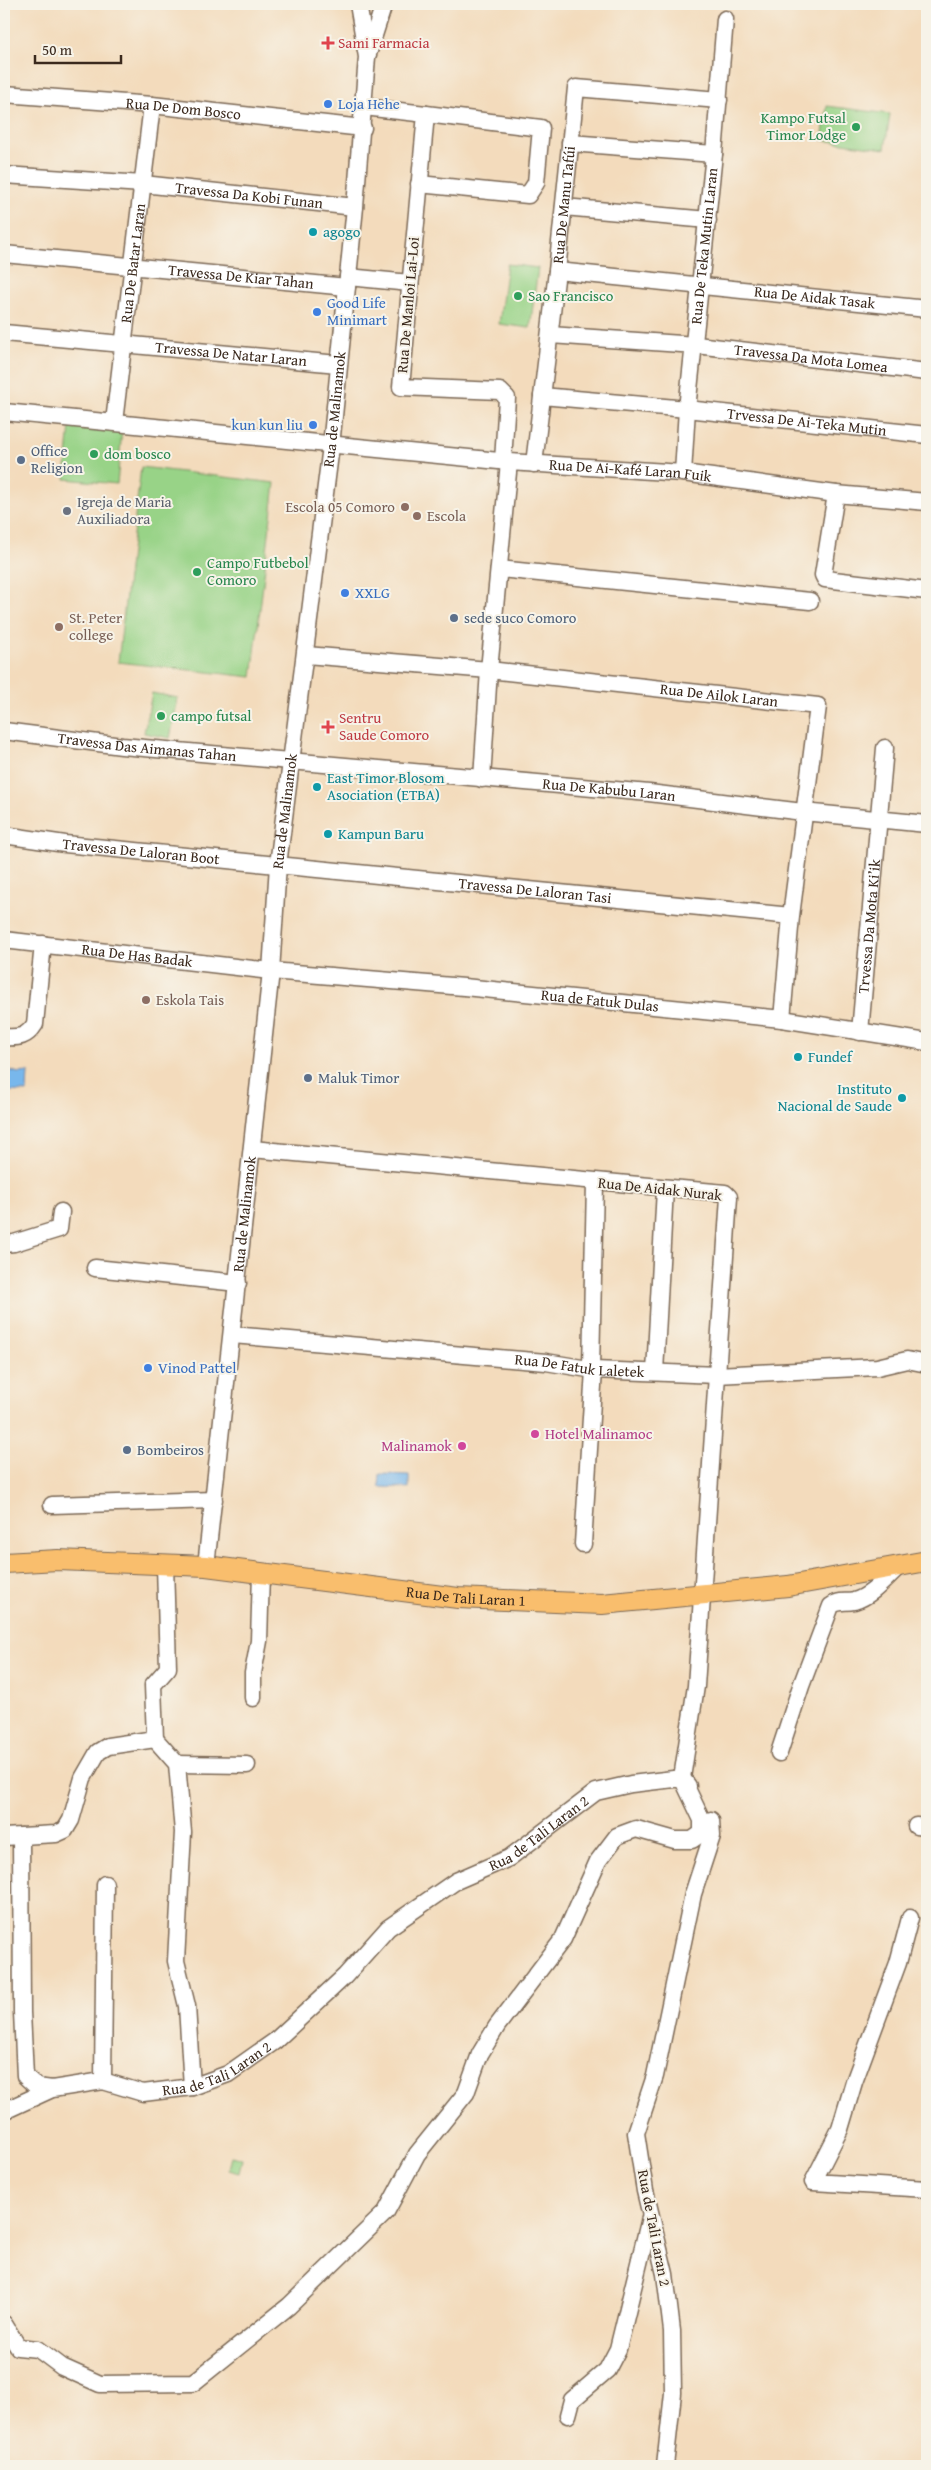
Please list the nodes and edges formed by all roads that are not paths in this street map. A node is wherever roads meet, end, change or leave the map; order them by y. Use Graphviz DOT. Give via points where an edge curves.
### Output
graph roads {
  1 [pos="358,4"];
  2 [pos="384,4"];
  3 [pos="725,20"];
  4 [pos="367,57"];
  5 [pos="4,94"];
  6 [pos="719,100"];
  7 [pos="152,105"];
  8 [pos="364,106"];
  9 [pos="426,114"];
  10 [pos="363,128"];
  11 [pos="570,143"];
  12 [pos="714,154"];
  13 [pos="4,175"];
  14 [pos="143,184"];
  15 [pos="419,184"];
  16 [pos="355,207"];
  17 [pos="564,207"];
  18 [pos="708,220"];
  19 [pos="4,254"];
  20 [pos="133,265"];
  21 [pos="557,271"];
  22 [pos="347,282"];
  23 [pos="410,283"];
  24 [pos="702,285"];
  25 [pos="927,309"];
  26 [pos="4,334"];
  27 [pos="550,335"];
  28 [pos="124,343"];
  29 [pos="696,345"];
  30 [pos="338,364"];
  31 [pos="927,372"];
  32 [pos="542,396"];
  33 [pos="687,409"];
  34 [pos="4,412"];
  35 [pos="114,422"];
  36 [pos="927,435"];
  37 [pos="331,446"];
  38 [pos="506,462"];
  39 [pos="534,464"];
  40 [pos="683,473"];
  41 [pos="836,494"];
  42 [pos="927,502"];
  43 [pos="499,569"];
  44 [pos="927,591"];
  45 [pos="810,601"];
  46 [pos="306,655"];
  47 [pos="488,670"];
  48 [pos="4,732"];
  49 [pos="885,748"];
  50 [pos="290,761"];
  51 [pos="482,780"];
  52 [pos="803,812"];
  53 [pos="880,819"];
  54 [pos="927,824"];
  55 [pos="4,835"];
  56 [pos="278,865"];
  57 [pos="791,916"];
  58 [pos="4,940"];
  59 [pos="43,944"];
  60 [pos="271,971"];
  61 [pos="782,1019"];
  62 [pos="860,1032"];
  63 [pos="4,1037"];
  64 [pos="927,1042"];
  65 [pos="252,1149"];
  66 [pos="595,1183"];
  67 [pos="665,1189"];
  68 [pos="61,1212"];
  69 [pos="4,1244"];
  70 [pos="95,1268"];
  71 [pos="238,1282"];
  72 [pos="232,1335"];
  73 [pos="927,1364"];
  74 [pos="592,1369"];
  75 [pos="655,1372"];
  76 [pos="717,1375"];
  77 [pos="214,1500"];
  78 [pos="52,1505"];
  79 [pos="583,1544"];
  80 [pos="927,1561"];
  81 [pos="4,1563"];
  82 [pos="165,1565"];
  83 [pos="206,1566"];
  84 [pos="899,1566"];
  85 [pos="261,1573"];
  86 [pos="702,1595"];
  87 [pos="253,1698"];
  88 [pos="154,1739"];
  89 [pos="779,1753"];
  90 [pos="177,1764"];
  91 [pos="247,1765"];
  92 [pos="682,1778"];
  93 [pos="21,1836"];
  94 [pos="4,1837"];
  95 [pos="105,1884"];
  96 [pos="910,1918"];
  97 [pos="103,2081"];
  98 [pos="192,2087"];
  99 [pos="52,2089"];
  100 [pos="4,2111"];
  101 [pos="927,2189"];
  102 [pos="651,2214"];
  103 [pos="4,2324"];
  104 [pos="568,2415"];
  105 [pos="665,2466"];
  1 -- 4 [label="street"];
  2 -- 4 [label="street"];
  3 -- 6 [label="street, Rua De Teka Mutin Laran"];
  4 -- 8 [label="street, Rua de Malinamok"];
  5 -- 7 [label="street, Rua De Dom Bosco"];
  6 -- 11 [label="street, Rua De Manu Tafúi" via="576,88"];
  6 -- 12 [label="street, Rua De Teka Mutin Laran"];
  7 -- 10 [label="street, Rua De Dom Bosco"];
  7 -- 14 [label="street, Rua De Batar Laran"];
  8 -- 9 [label="street"];
  8 -- 10 [label="street, Rua de Malinamok"];
  9 -- 15 [label="street, Rua De Manloi Lai-Loi"];
  9 -- 15 [label="street" via="541,128 536,183 528,196"];
  10 -- 16 [label="street, Rua de Malinamok"];
  11 -- 12 [label="street"];
  11 -- 17 [label="street, Rua De Manu Tafúi"];
  12 -- 18 [label="street, Rua De Teka Mutin Laran"];
  13 -- 14 [label="street, Travessa Da Kobi Funan"];
  14 -- 16 [label="street, Travessa Da Kobi Funan"];
  14 -- 20 [label="street, Rua De Batar Laran"];
  15 -- 23 [label="street, Rua De Manloi Lai-Loi"];
  16 -- 22 [label="street, Rua de Malinamok"];
  17 -- 18 [label="street"];
  17 -- 21 [label="street, Rua De Manu Tafúi"];
  18 -- 24 [label="street, Rua De Teka Mutin Laran"];
  19 -- 20 [label="street, Travessa De Kiar Tahan"];
  20 -- 22 [label="street, Travessa De Kiar Tahan"];
  20 -- 28 [label="street, Rua De Batar Laran"];
  21 -- 24 [label="street, Rua De Aidak Tasak"];
  21 -- 27 [label="street, Rua De Manu Tafúi"];
  22 -- 23 [label="street, Travessa De Kiar Tahan"];
  22 -- 30 [label="street, Rua de Malinamok"];
  23 -- 38 [label="street, Rua De Manloi Lai-Loi" via="401,387 500,391 505,394"];
  24 -- 25 [label="street, Rua De Aidak Tasak"];
  24 -- 29 [label="street, Rua De Teka Mutin Laran"];
  26 -- 28 [label="street, Travessa De Natar Laran"];
  27 -- 29 [label="street, Travessa Da Mota Lomea"];
  27 -- 32 [label="street, Rua De Manu Tafúi"];
  28 -- 30 [label="street, Travessa De Natar Laran"];
  28 -- 35 [label="street, Rua De Batar Laran"];
  29 -- 31 [label="street, Travessa Da Mota Lomea"];
  29 -- 33 [label="street, Rua De Teka Mutin Laran"];
  30 -- 37 [label="street, Rua de Malinamok"];
  32 -- 33 [label="street, Trvessa De Ai-Teka Mutin"];
  32 -- 39 [label="street, Rua De Manu Tafúi"];
  33 -- 36 [label="street, Trvessa De Ai-Teka Mutin"];
  33 -- 40 [label="street, Rua De Teka Mutin Laran"];
  34 -- 35 [label="street"];
  35 -- 37 [label="street"];
  37 -- 38 [label="street, Rua De Ai-Kafé Laran Fuik"];
  37 -- 46 [label="street, Rua de Malinamok"];
  38 -- 39 [label="street, Rua De Ai-Kafé Laran Fuik"];
  38 -- 43 [label="street"];
  39 -- 40 [label="street, Rua De Ai-Kafé Laran Fuik"];
  40 -- 41 [label="street, Rua De Ai-Kafé Laran Fuik"];
  41 -- 42 [label="street, Rua De Ai-Kafé Laran Fuik"];
  41 -- 44 [label="street" via="825,579"];
  43 -- 45 [label="street"];
  43 -- 47 [label="street"];
  46 -- 47 [label="street, Rua De Ailok Laran"];
  46 -- 50 [label="street, Rua de Malinamok"];
  47 -- 51 [label="street"];
  47 -- 52 [label="street, Rua De Ailok Laran" via="818,706"];
  48 -- 50 [label="street, Travessa Das Aimanas Tahan"];
  49 -- 53 [label="street, Trvessa Da Mota Ki’ik"];
  50 -- 51 [label="street, Rua De Kabubu Laran"];
  50 -- 56 [label="street, Rua de Malinamok"];
  51 -- 52 [label="street, Rua De Kabubu Laran" via="649,793"];
  52 -- 53 [label="street, Rua De Kabubu Laran"];
  52 -- 57 [label="street, Rua De Ailok Laran"];
  53 -- 54 [label="street, Rua De Kabubu Laran"];
  53 -- 62 [label="street, Trvessa Da Mota Ki’ik"];
  55 -- 56 [label="street, Travessa De Laloran Boot"];
  56 -- 57 [label="street, Travessa De Laloran Tasi"];
  56 -- 60 [label="street, Rua de Malinamok"];
  57 -- 61 [label="street, Rua De Ailok Laran"];
  58 -- 59 [label="street, Rua De Has Badak"];
  59 -- 60 [label="street, Rua De Has Badak"];
  59 -- 63 [label="street" via="36,1024 21,1037"];
  60 -- 61 [label="street, Rua de Fatuk Dulas" via="473,987"];
  60 -- 65 [label="street, Rua de Malinamok"];
  61 -- 62 [label="street, Rua de Fatuk Dulas"];
  62 -- 64 [label="street, Rua de Fatuk Dulas"];
  65 -- 66 [label="street, Rua De Aidak Nurak"];
  65 -- 71 [label="street, Rua de Malinamok"];
  66 -- 67 [label="street, Rua De Aidak Nurak"];
  66 -- 74 [label="street"];
  67 -- 75 [label="street"];
  67 -- 76 [label="street, Rua De Aidak Nurak" via="725,1193 729,1197"];
  68 -- 69 [label="street" via="59,1229"];
  70 -- 71 [label="street"];
  71 -- 72 [label="street, Rua de Malinamok"];
  72 -- 74 [label="street, Rua De Fatuk Laletek" via="546,1362"];
  72 -- 77 [label="street, Rua de Malinamok"];
  73 -- 76 [label="street, Rua De Fatuk Laletek" via="907,1360 877,1367"];
  74 -- 75 [label="street, Rua De Fatuk Laletek"];
  74 -- 79 [label="street"];
  75 -- 76 [label="street, Rua De Fatuk Laletek"];
  76 -- 86 [label="street, Rua De Aidak Nurak"];
  77 -- 78 [label="street"];
  77 -- 83 [label="street, Rua de Malinamok"];
  80 -- 84 [label="main road, Rua De Tali Laran 1"];
  81 -- 82 [label="main road, Rua De Tali Laran 1" via="58,1560"];
  82 -- 83 [label="main road, Rua De Tali Laran 1"];
  82 -- 88 [label="street" via="168,1668 153,1685"];
  83 -- 85 [label="main road, Rua De Tali Laran 1"];
  84 -- 86 [label="main road, Rua De Tali Laran 1" via="788,1586"];
  84 -- 89 [label="street" via="875,1589 854,1601 836,1602 831,1606 800,1686"];
  85 -- 86 [label="main road, Rua De Tali Laran 1" via="458,1598 602,1604"];
  85 -- 87 [label="street"];
  86 -- 92 [label="street, Rua De Aidak Nurak" via="696,1686"];
  88 -- 90 [label="street"];
  88 -- 93 [label="street" via="108,1746 98,1752 83,1778 65,1830 56,1834"];
  90 -- 91 [label="street"];
  90 -- 98 [label="street" via="183,1832 176,1961 187,2006"];
  92 -- 98 [label="street, Rua de Tali Laran 2" via="596,1792 509,1858 456,1881 388,1928 345,1976 275,2041 228,2074"];
  92 -- 102 [label="street, Rua de Tali Laran 2" via="711,1816 712,1836 694,1894 654,2076 636,2133"];
  92 -- 103 [label="street" via="702,1820 702,1833 692,1840 675,1840 636,1829 617,1836 598,1861 563,1939 498,2026 480,2054 466,2093 417,2154 386,2212 289,2306 194,2383 100,2384 62,2367 38,2350 18,2347"];
  93 -- 94 [label="street"];
  93 -- 99 [label="street" via="25,2076 37,2087"];
  95 -- 97 [label="street"];
  96 -- 101 [label="street" via="898,1963 840,2129 812,2182"];
  97 -- 98 [label="street, Rua de Tali Laran 2" via="143,2093"];
  97 -- 99 [label="street, Rua de Tali Laran 2"];
  99 -- 100 [label="street, Rua de Tali Laran 2"];
  102 -- 104 [label="street" via="618,2349 607,2370 572,2400"];
  102 -- 105 [label="street, Rua de Tali Laran 2" via="665,2274 672,2330 674,2393"];
}
